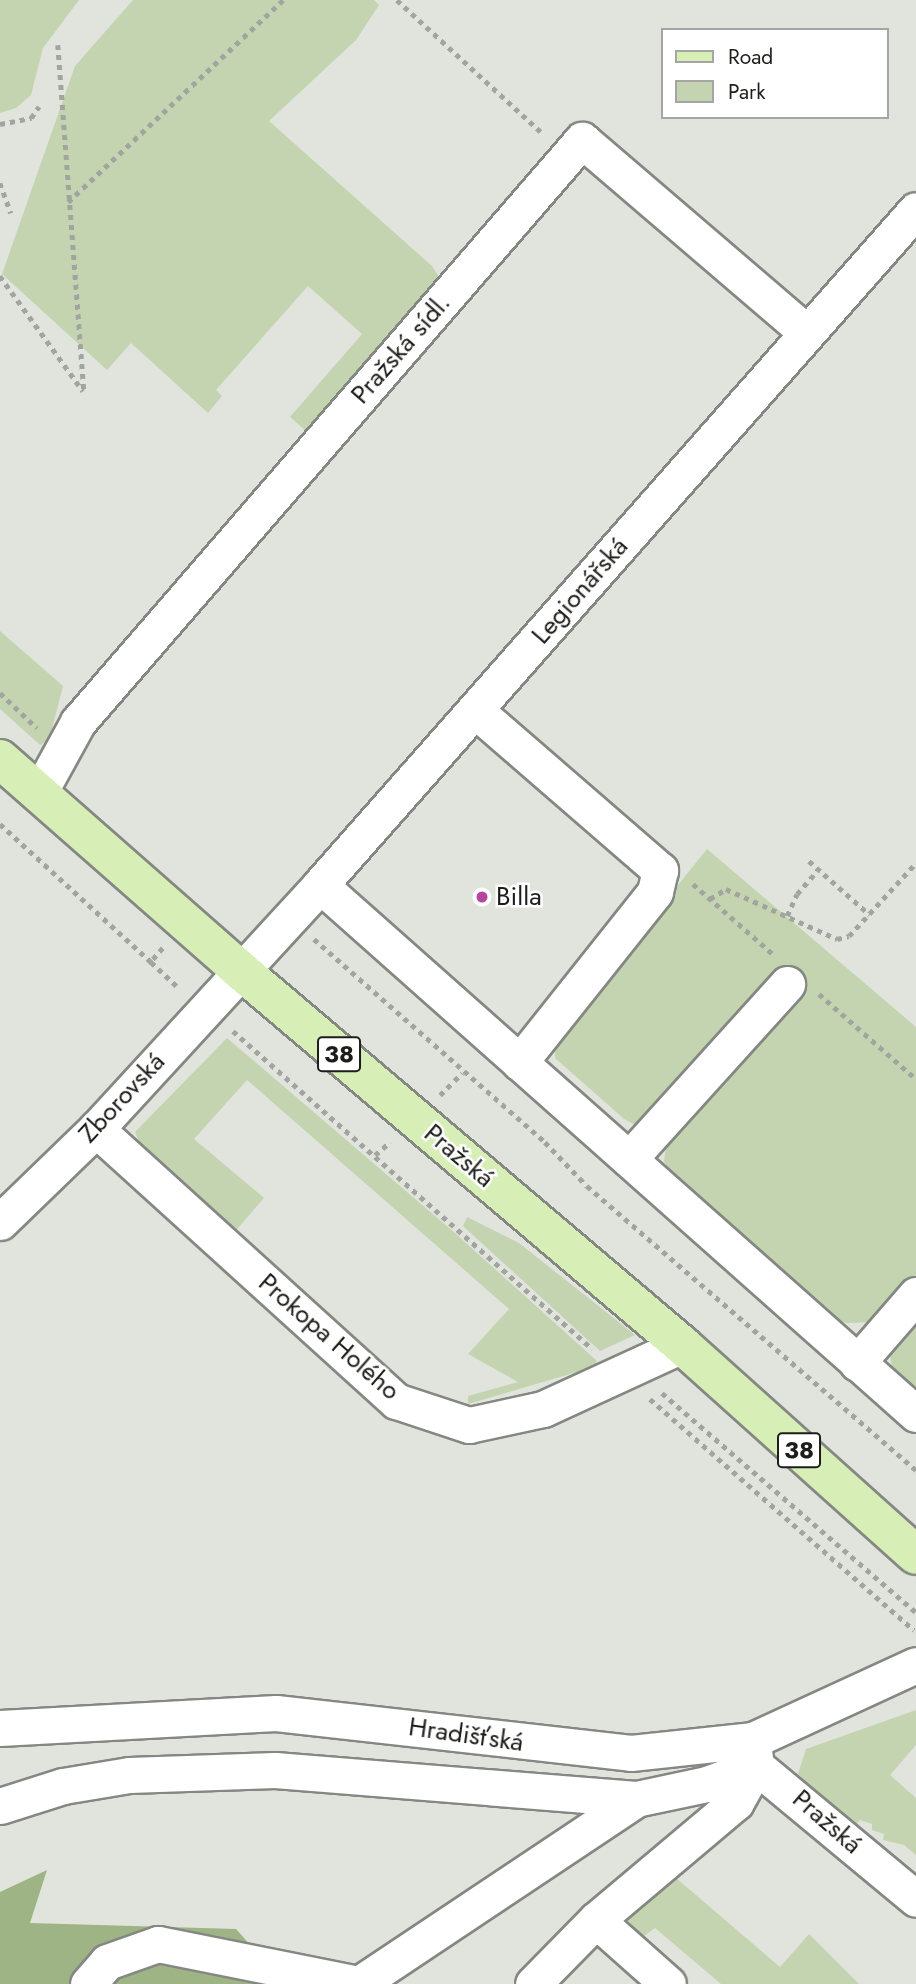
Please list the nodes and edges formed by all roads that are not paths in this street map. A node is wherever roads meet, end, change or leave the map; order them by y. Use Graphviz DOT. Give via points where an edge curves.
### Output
graph roads {
  1 [pos="911,226"];
  2 [pos="807,334"];
  3 [pos="475,710"];
  4 [pos="0,758"];
  5 [pos="39,793"];
  6 [pos="320,885"];
  7 [pos="240,970"];
  8 [pos="787,984"];
  9 [pos="519,1063"];
  10 [pos="96,1129"];
  11 [pos="629,1159"];
  12 [pos="0,1222"];
  13 [pos="916,1295"];
  14 [pos="682,1345"];
  15 [pos="857,1363"];
  16 [pos="916,1414"];
  17 [pos="916,1555"];
  18 [pos="916,1665"];
  19 [pos="0,1728"];
  20 [pos="759,1759"];
  21 [pos="636,1800"];
  22 [pos="0,1806"];
  23 [pos="916,1899"];
  24 [pos="596,1920"];
  25 [pos="88,1984"];
  26 [pos="359,1984"];
  27 [pos="533,1984"];
  28 [pos="668,1984"];
  1 -- 2 [label="street, Legionářská"];
  2 -- 3 [label="street, Legionářská"];
  2 -- 5 [label="street, Pražská sídl." via="582,140 78,722"];
  3 -- 6 [label="street, Legionářská"];
  3 -- 9 [label="street" via="660,870 655,892"];
  4 -- 5 [label="main road, Pražská / 38"];
  5 -- 7 [label="main road, Pražská / 38"];
  6 -- 7 [label="street, Legionářská"];
  6 -- 9 [label="street"];
  7 -- 10 [label="street, Zborovská"];
  7 -- 14 [label="main road, Pražská / 38"];
  8 -- 11 [label="street"];
  9 -- 11 [label="street"];
  10 -- 12 [label="street, Zborovská"];
  10 -- 14 [label="street, Prokopa Holého" via="396,1401 469,1425 543,1409"];
  11 -- 15 [label="street"];
  13 -- 15 [label="street"];
  14 -- 17 [label="main road, Pražská / 38"];
  15 -- 16 [label="street"];
  18 -- 20 [label="street, Hradišťská"];
  19 -- 20 [label="street, Hradišťská" via="276,1713 618,1752"];
  20 -- 21 [label="street, Hradišťská" via="707,1784"];
  20 -- 23 [label="street, Pražská"];
  20 -- 24 [label="street" via="736,1802"];
  21 -- 22 [label="street, Hradišťská" via="275,1770 129,1775 63,1787"];
  21 -- 26 [label="street"];
  24 -- 27 [label="street"];
  24 -- 28 [label="street"];
  25 -- 26 [label="street" via="107,1962 158,1944"];
}
